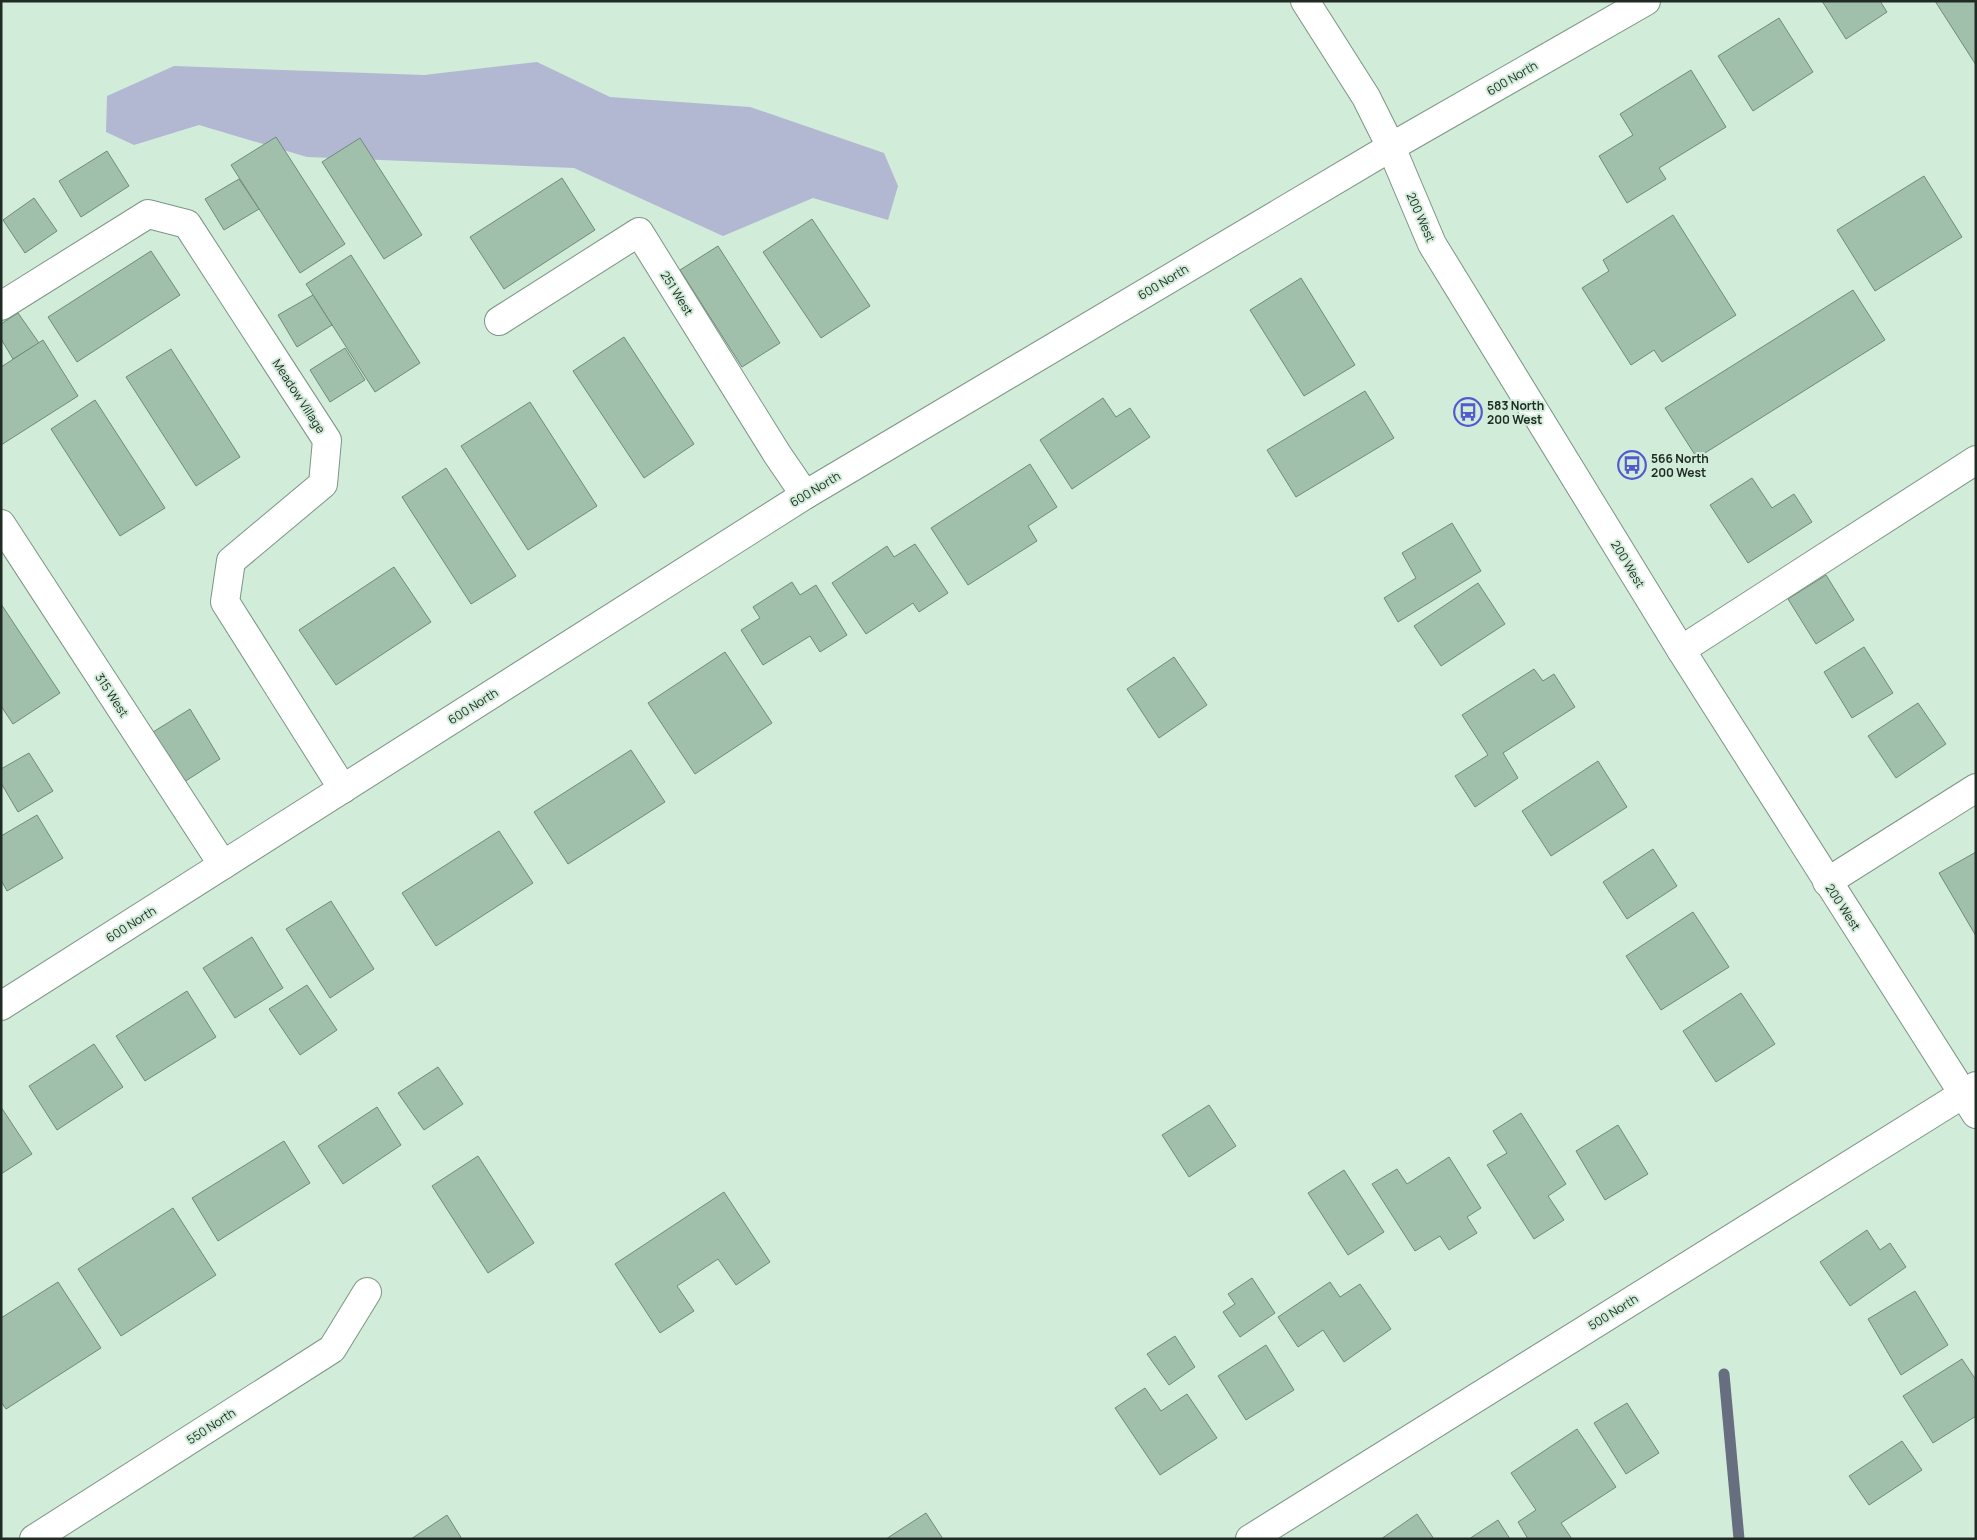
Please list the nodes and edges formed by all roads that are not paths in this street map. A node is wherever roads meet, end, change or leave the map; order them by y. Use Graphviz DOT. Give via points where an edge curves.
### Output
graph roads {
  1 [pos="1305,1"];
  2 [pos="1646,1"];
  3 [pos="1391,147"];
  4 [pos="1,306"];
  5 [pos="499,321"];
  6 [pos="1976,460"];
  7 [pos="805,495"];
  8 [pos="1,524"];
  9 [pos="1681,650"];
  10 [pos="1976,788"];
  11 [pos="343,789"];
  12 [pos="223,865"];
  13 [pos="1827,882"];
  14 [pos="1,1006"];
  15 [pos="1972,1098"];
  16 [pos="366,1292"];
  17 [pos="34,1539"];
  18 [pos="1250,1539"];
  1 -- 3 [label="street, 200 West" via="1366,97"];
  2 -- 3 [label="street, 600 North"];
  3 -- 7 [label="street, 600 North"];
  3 -- 9 [label="street, 200 West" via="1432,244"];
  4 -- 11 [label="street, Meadow Village" via="148,214 188,224 327,440 323,484 231,561 225,602"];
  5 -- 7 [label="street, 251 West" via="639,232"];
  6 -- 9 [label="street"];
  7 -- 11 [label="street, 600 North"];
  8 -- 12 [label="street, 315 West"];
  9 -- 13 [label="street, 200 West"];
  10 -- 13 [label="street"];
  11 -- 12 [label="street, 600 North"];
  12 -- 14 [label="street, 600 North"];
  13 -- 15 [label="street, 200 West"];
  15 -- 18 [label="street, 500 North"];
  16 -- 17 [label="street, 550 North" via="332,1349"];
}
